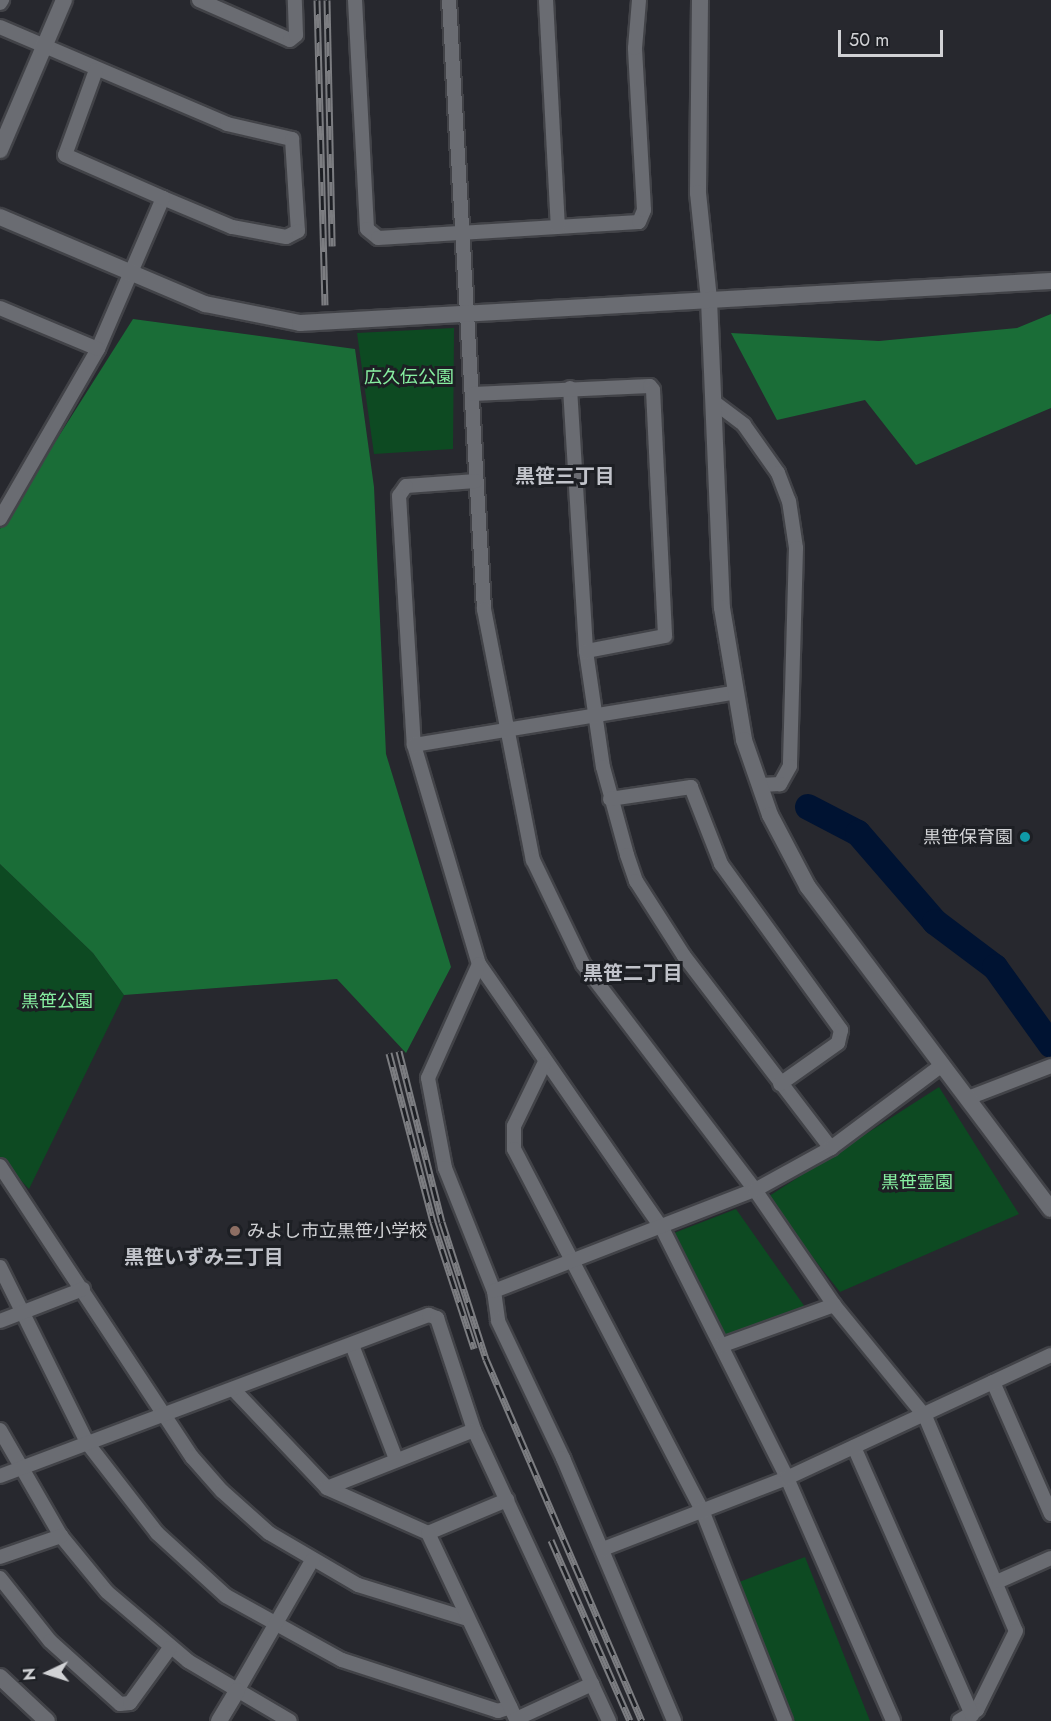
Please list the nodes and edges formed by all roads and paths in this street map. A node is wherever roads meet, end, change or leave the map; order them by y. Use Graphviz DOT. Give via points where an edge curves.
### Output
graph roads {
  1 [pos="64,0"];
  2 [pos="199,0"];
  3 [pos="295,0"];
  4 [pos="355,0"];
  5 [pos="449,0"];
  6 [pos="546,0"];
  7 [pos="639,0"];
  8 [pos="700,0"];
  9 [pos="0,27"];
  10 [pos="43,46"];
  11 [pos="96,70"];
  12 [pos="0,150"];
  13 [pos="163,198"];
  14 [pos="0,217"];
  15 [pos="558,227"];
  16 [pos="462,233"];
  17 [pos="132,274"];
  18 [pos="1051,281"];
  19 [pos="709,300"];
  20 [pos="0,308"];
  21 [pos="467,315"];
  22 [pos="98,349"];
  23 [pos="570,388"];
  24 [pos="473,394"];
  25 [pos="714,402"];
  26 [pos="476,481"];
  27 [pos="0,519"];
  28 [pos="586,651"];
  29 [pos="732,693"];
  30 [pos="596,714"];
  31 [pos="504,728"];
  32 [pos="414,745"];
  33 [pos="760,785"];
  34 [pos="610,799"];
  35 [pos="478,964"];
  36 [pos="544,1064"];
  37 [pos="942,1065"];
  38 [pos="1051,1066"];
  39 [pos="780,1084"];
  40 [pos="968,1098"];
  41 [pos="831,1148"];
  42 [pos="0,1166"];
  43 [pos="755,1190"];
  44 [pos="1051,1209"];
  45 [pos="662,1228"];
  46 [pos="573,1263"];
  47 [pos="0,1267"];
  48 [pos="83,1289"];
  49 [pos="494,1291"];
  50 [pos="834,1305"];
  51 [pos="20,1313"];
  52 [pos="0,1321"];
  53 [pos="352,1345"];
  54 [pos="723,1345"];
  55 [pos="1051,1355"];
  56 [pos="993,1382"];
  57 [pos="234,1390"];
  58 [pos="165,1415"];
  59 [pos="925,1416"];
  60 [pos="0,1430"];
  61 [pos="474,1430"];
  62 [pos="88,1444"];
  63 [pos="854,1447"];
  64 [pos="396,1459"];
  65 [pos="22,1468"];
  66 [pos="0,1476"];
  67 [pos="787,1478"];
  68 [pos="327,1488"];
  69 [pos="507,1500"];
  70 [pos="702,1510"];
  71 [pos="1051,1514"];
  72 [pos="428,1533"];
  73 [pos="61,1536"];
  74 [pos="603,1549"];
  75 [pos="0,1557"];
  76 [pos="1051,1558"];
  77 [pos="313,1559"];
  78 [pos="0,1578"];
  79 [pos="999,1581"];
  80 [pos="468,1619"];
  81 [pos="276,1624"];
  82 [pos="170,1648"];
  83 [pos="0,1677"];
  84 [pos="592,1683"];
  85 [pos="237,1691"];
  86 [pos="972,1715"];
  87 [pos="514,1716"];
  88 [pos="47,1721"];
  89 [pos="219,1721"];
  90 [pos="290,1721"];
  91 [pos="609,1721"];
  92 [pos="674,1721"];
  93 [pos="785,1721"];
  94 [pos="893,1721"];
  95 [pos="959,1721"];
  1 -- 10 [label="street"];
  2 -- 3 [label="street" via="290,40 296,35"];
  4 -- 16 [label="street" via="367,229 378,238"];
  5 -- 16 [label="street"];
  6 -- 15 [label="street"];
  7 -- 15 [label="street" via="635,48 644,218"];
  8 -- 19 [label="street" via="698,194"];
  9 -- 10 [label="street"];
  10 -- 11 [label="street"];
  10 -- 12 [label="street"];
  11 -- 13 [label="street" via="64,155"];
  11 -- 13 [label="street" via="227,124 292,139 294,235 232,227"];
  13 -- 17 [label="street"];
  14 -- 17 [label="street"];
  15 -- 16 [label="street"];
  16 -- 21 [label="street"];
  17 -- 21 [label="street" via="205,304 300,322"];
  17 -- 22 [label="street"];
  18 -- 19 [label="street"];
  19 -- 21 [label="street"];
  19 -- 25 [label="street"];
  20 -- 22 [label="street"];
  21 -- 24 [label="street"];
  22 -- 27 [label="street"];
  23 -- 24 [label="street"];
  23 -- 28 [label="street"];
  23 -- 28 [label="street" via="650,386 654,405 665,636"];
  24 -- 26 [label="street"];
  25 -- 29 [label="street" via="722,608"];
  25 -- 33 [label="street" via="744,425 778,473 789,501 796,548 790,766 780,784"];
  26 -- 31 [label="street" via="484,609"];
  26 -- 32 [label="street" via="406,486 399,496"];
  28 -- 30 [label="street"];
  29 -- 30 [label="street"];
  29 -- 33 [label="street"];
  30 -- 31 [label="street"];
  30 -- 34 [label="street"];
  31 -- 32 [label="street"];
  31 -- 43 [label="street" via="533,860 583,964"];
  32 -- 35 [label="street"];
  33 -- 37 [label="street" via="808,887"];
  34 -- 39 [label="street" via="636,881 684,956"];
  34 -- 39 [label="street" via="692,787 721,864 841,1030 838,1043"];
  35 -- 36 [label="street"];
  35 -- 49 [label="street" via="428,1078 445,1168"];
  36 -- 45 [label="street"];
  36 -- 46 [label="street" via="514,1126 514,1149"];
  37 -- 40 [label="street"];
  37 -- 41 [label="street"];
  38 -- 40 [label="street"];
  39 -- 41 [label="street"];
  40 -- 44 [label="street"];
  41 -- 43 [label="street"];
  42 -- 48 [label="street"];
  43 -- 45 [label="street"];
  43 -- 50 [label="street"];
  45 -- 46 [label="street"];
  45 -- 54 [label="street"];
  46 -- 49 [label="street"];
  46 -- 70 [label="street"];
  47 -- 51 [label="street"];
  48 -- 51 [label="street"];
  48 -- 58 [label="street"];
  49 -- 74 [label="street" via="501,1328"];
  50 -- 54 [label="street"];
  50 -- 59 [label="street"];
  51 -- 52 [label="street"];
  51 -- 62 [label="street"];
  53 -- 57 [label="street"];
  53 -- 61 [label="street" via="429,1316 437,1318"];
  53 -- 64 [label="street"];
  54 -- 67 [label="street"];
  55 -- 56 [label="street"];
  56 -- 59 [label="street"];
  56 -- 71 [label="street"];
  57 -- 58 [label="street"];
  57 -- 68 [label="street"];
  58 -- 62 [label="street"];
  58 -- 77 [label="street" via="222,1491 269,1533"];
  59 -- 63 [label="street"];
  59 -- 79 [label="street"];
  60 -- 65 [label="street"];
  61 -- 64 [label="street"];
  61 -- 69 [label="street"];
  62 -- 65 [label="street"];
  62 -- 81 [label="street" via="157,1533 226,1596"];
  63 -- 67 [label="street"];
  63 -- 86 [label="street"];
  64 -- 68 [label="street"];
  65 -- 66 [label="street"];
  65 -- 73 [label="street"];
  67 -- 70 [label="street"];
  67 -- 94 [label="street"];
  68 -- 72 [label="street"];
  69 -- 72 [label="street"];
  69 -- 84 [label="street"];
  70 -- 74 [label="street"];
  70 -- 93 [label="street"];
  72 -- 80 [label="street"];
  73 -- 75 [label="street"];
  73 -- 82 [label="street" via="107,1592"];
  74 -- 92 [label="street"];
  76 -- 79 [label="street"];
  77 -- 80 [label="street" via="368,1589"];
  77 -- 81 [label="street"];
  78 -- 82 [label="street" via="50,1641 120,1704 130,1703"];
  79 -- 86 [label="street" via="1016,1631"];
  80 -- 87 [label="street"];
  81 -- 85 [label="street"];
  81 -- 87 [label="street" via="342,1660"];
  82 -- 85 [label="street"];
  83 -- 88 [label="street"];
  84 -- 87 [label="street"];
  84 -- 91 [label="street"];
  85 -- 89 [label="street"];
  85 -- 90 [label="street"];
  86 -- 95 [label="street"];
}
